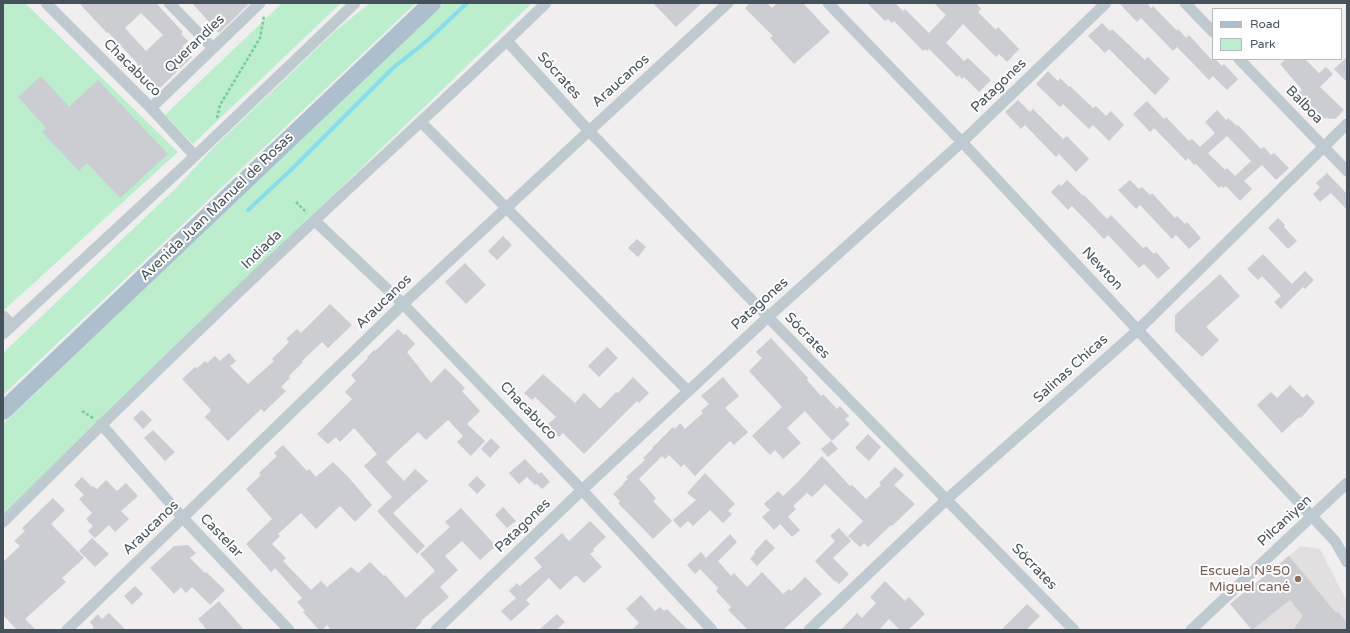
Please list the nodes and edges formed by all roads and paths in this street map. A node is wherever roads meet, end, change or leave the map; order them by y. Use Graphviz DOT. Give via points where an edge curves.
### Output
graph roads {
  1 [pos="46,3"];
  2 [pos="169,3"];
  3 [pos="355,3"];
  4 [pos="432,3"];
  5 [pos="546,3"];
  6 [pos="728,3"];
  7 [pos="828,3"];
  8 [pos="1106,3"];
  9 [pos="1185,3"];
  10 [pos="262,6"];
  11 [pos="1212,31"];
  12 [pos="507,41"];
  13 [pos="213,48"];
  14 [pos="1240,60"];
  15 [pos="151,108"];
  16 [pos="216,119"];
  17 [pos="420,122"];
  18 [pos="1347,124"];
  19 [pos="588,131"];
  20 [pos="962,142"];
  21 [pos="1324,147"];
  22 [pos="195,156"];
  23 [pos="1347,171"];
  24 [pos="506,208"];
  25 [pos="315,221"];
  26 [pos="403,304"];
  27 [pos="3,316"];
  28 [pos="768,317"];
  29 [pos="12,325"];
  30 [pos="1138,330"];
  31 [pos="3,334"];
  32 [pos="688,391"];
  33 [pos="3,411"];
  34 [pos="101,424"];
  35 [pos="1347,483"];
  36 [pos="582,490"];
  37 [pos="947,499"];
  38 [pos="1312,516"];
  39 [pos="183,518"];
  40 [pos="3,522"];
  41 [pos="1347,562"];
  42 [pos="67,630"];
  43 [pos="289,630"];
  44 [pos="436,630"];
  45 [pos="712,630"];
  46 [pos="809,630"];
  47 [pos="1074,630"];
  48 [pos="1191,630"];
  1 -- 15 [label="street, Chacabuco"];
  2 -- 13 [label="street"];
  3 -- 22 [label="street"];
  4 -- 33 [label="main road, Avenida Juan Manuel de Rosas"];
  5 -- 12 [label="street, Indiada"];
  6 -- 19 [label="street, Araucanos"];
  7 -- 20 [label="street, Newton"];
  8 -- 20 [label="street, Patagones"];
  9 -- 11 [label="street"];
  10 -- 13 [label="street, Querandíes"];
  10 -- 16 [label="path" via="260,38 220,104"];
  12 -- 17 [label="street, Indiada"];
  12 -- 19 [label="street, Sócrates"];
  13 -- 15 [label="street, Querandíes"];
  14 -- 21 [label="street, Balboa"];
  15 -- 22 [label="street, Chacabuco"];
  17 -- 24 [label="street"];
  17 -- 25 [label="street, Indiada"];
  18 -- 21 [label="street, Salinas Chicas"];
  19 -- 24 [label="street, Araucanos"];
  19 -- 28 [label="street, Sócrates"];
  20 -- 28 [label="street, Patagones"];
  20 -- 30 [label="street, Newton"];
  21 -- 23 [label="street, Balboa"];
  21 -- 30 [label="street, Salinas Chicas"];
  22 -- 29 [label="street"];
  24 -- 26 [label="street, Araucanos"];
  24 -- 32 [label="street"];
  25 -- 26 [label="street, Chacabuco"];
  25 -- 34 [label="street, Indiada"];
  26 -- 36 [label="street, Chacabuco"];
  26 -- 39 [label="street, Araucanos"];
  27 -- 29 [label="street"];
  28 -- 32 [label="street, Patagones"];
  28 -- 37 [label="street, Sócrates"];
  29 -- 31 [label="street"];
  30 -- 37 [label="street, Salinas Chicas"];
  30 -- 38 [label="street, Newton"];
  32 -- 36 [label="street, Patagones"];
  34 -- 39 [label="street, Castelar"];
  34 -- 40 [label="street, Indiada"];
  35 -- 38 [label="street, Pilcaniyen"];
  36 -- 44 [label="street, Patagones"];
  36 -- 45 [label="street, Chacabuco"];
  37 -- 46 [label="street, Salinas Chicas"];
  37 -- 47 [label="street, Sócrates"];
  38 -- 41 [label="street, Newton" via="1335,541"];
  38 -- 48 [label="street, Pilcaniyen"];
  39 -- 42 [label="street, Araucanos"];
  39 -- 43 [label="street, Castelar"];
}
